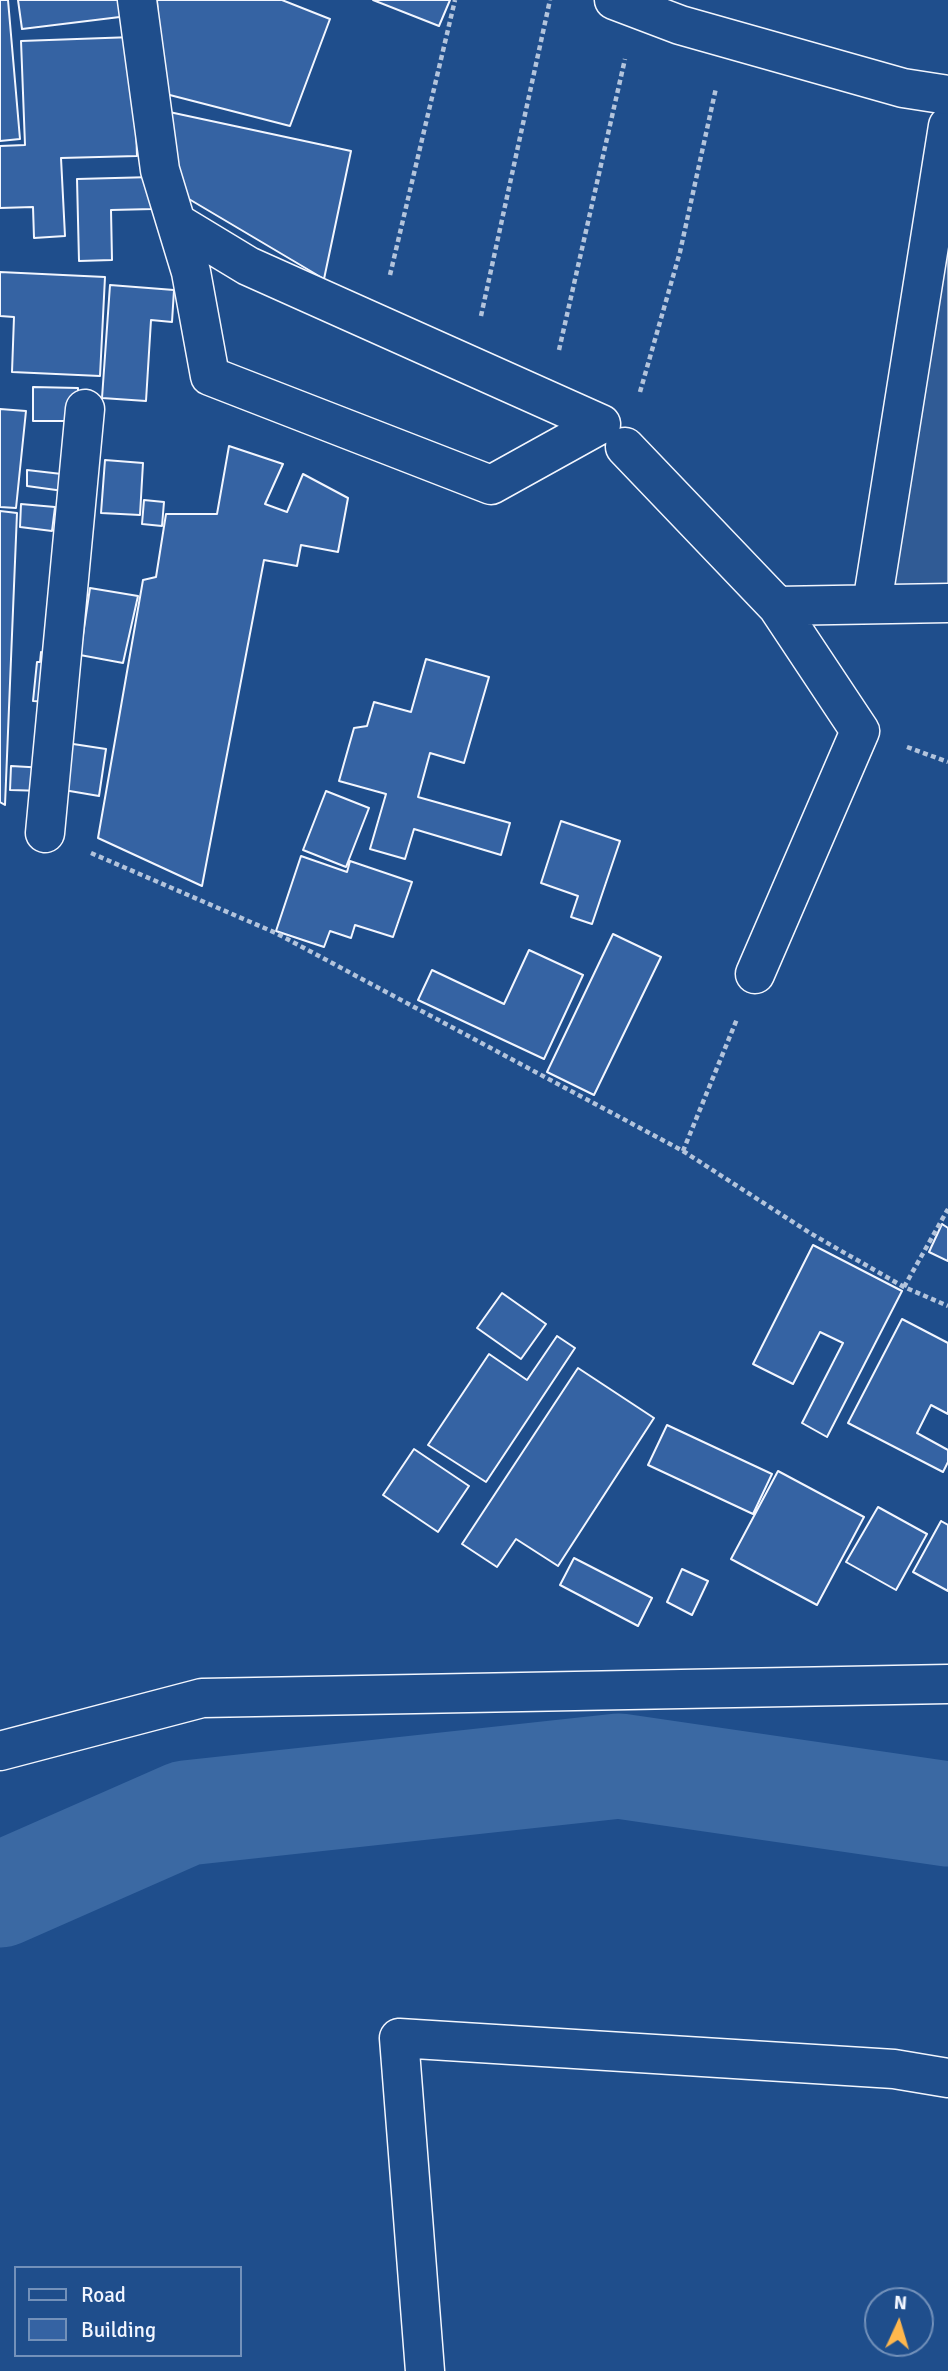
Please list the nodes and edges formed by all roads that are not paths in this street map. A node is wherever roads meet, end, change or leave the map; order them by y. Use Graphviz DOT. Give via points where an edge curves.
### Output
graph roads {
  1 [pos="137,0"];
  2 [pos="651,8"];
  3 [pos="948,95"];
  4 [pos="948,125"];
  5 [pos="177,223"];
  6 [pos="85,409"];
  7 [pos="625,447"];
  8 [pos="948,603"];
  9 [pos="872,604"];
  10 [pos="777,606"];
  11 [pos="45,833"];
  12 [pos="755,974"];
  13 [pos="944,1678"];
  14 [pos="0,1751"];
  15 [pos="948,2078"];
  16 [pos="425,2371"];
  1 -- 5 [label="street" via="160,170"];
  2 -- 3 [label="street" via="727,38 903,88"];
  4 -- 9 [label="street"];
  5 -- 5 [label="street" via="248,266 601,424 491,485 210,376"];
  6 -- 11 [label="street"];
  7 -- 10 [label="street"];
  8 -- 9 [label="street"];
  9 -- 10 [label="street"];
  10 -- 12 [label="street" via="860,731"];
  13 -- 14 [label="street" via="202,1698"];
  15 -- 16 [label="street" via="894,2069 399,2038"];
}
